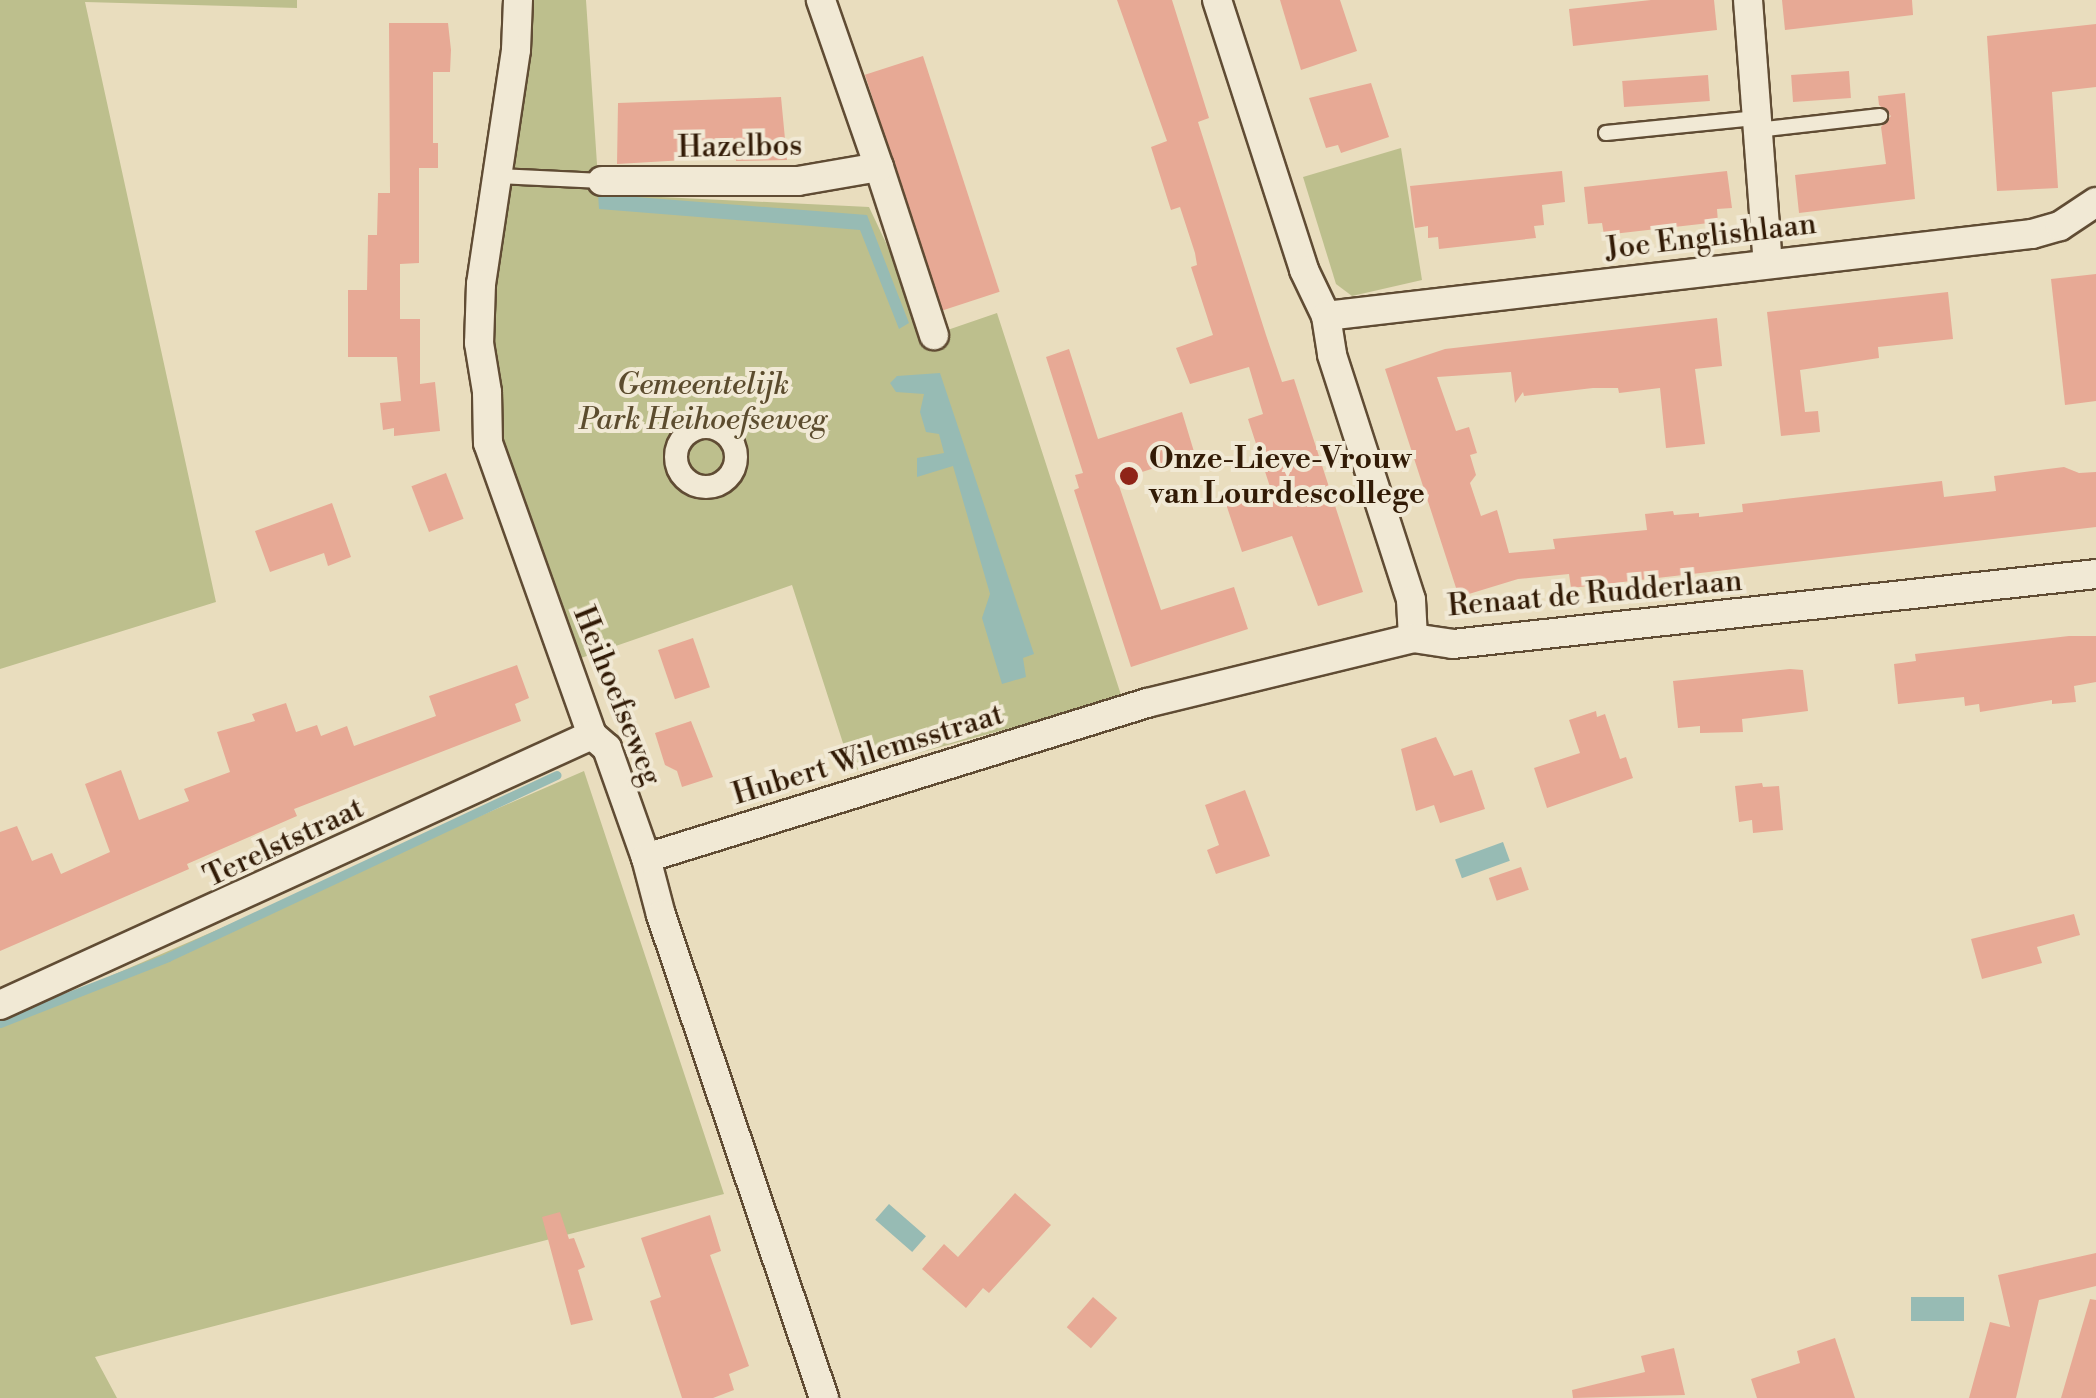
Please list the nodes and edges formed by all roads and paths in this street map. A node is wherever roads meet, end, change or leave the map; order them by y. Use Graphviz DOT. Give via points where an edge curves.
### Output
graph roads {
  1 [pos="518,0"];
  2 [pos="822,0"];
  3 [pos="1216,0"];
  4 [pos="1748,0"];
  5 [pos="1880,116"];
  6 [pos="1757,124"];
  7 [pos="1606,133"];
  8 [pos="879,166"];
  9 [pos="515,177"];
  10 [pos="602,181"];
  11 [pos="2096,202"];
  12 [pos="1768,263"];
  13 [pos="1326,316"];
  14 [pos="934,335"];
  15 [pos="2096,574"];
  16 [pos="1412,638"];
  17 [pos="1108,714"];
  18 [pos="592,735"];
  19 [pos="646,858"];
  20 [pos="0,1005"];
  21 [pos="824,1398"];
  1 -- 9 [label="street, Heihoefseweg"];
  2 -- 8 [label="street"];
  3 -- 13 [label="street" via="1304,270"];
  4 -- 6 [label="street"];
  5 -- 6 [label="lane"];
  6 -- 7 [label="lane"];
  6 -- 12 [label="street"];
  8 -- 10 [label="street, Hazelbos" via="798,181"];
  8 -- 14 [label="street"];
  9 -- 10 [label="lane"];
  9 -- 18 [label="street, Heihoefseweg" via="480,304 488,443"];
  11 -- 12 [label="street, Joe Englishlaan" via="2060,226 2032,234"];
  12 -- 13 [label="street, Joe Englishlaan"];
  13 -- 16 [label="street" via="1332,355 1410,600"];
  15 -- 16 [label="street, Renaat de Rudderlaan" via="1453,644"];
  16 -- 17 [label="street, Renaat de Rudderlaan"];
  17 -- 19 [label="street, Hubert Wilemsstraat"];
  18 -- 19 [label="street, Heihoefseweg" via="607,748"];
  18 -- 20 [label="street, Terelststraat"];
  19 -- 21 [label="street, Heihoefseweg"];
}
